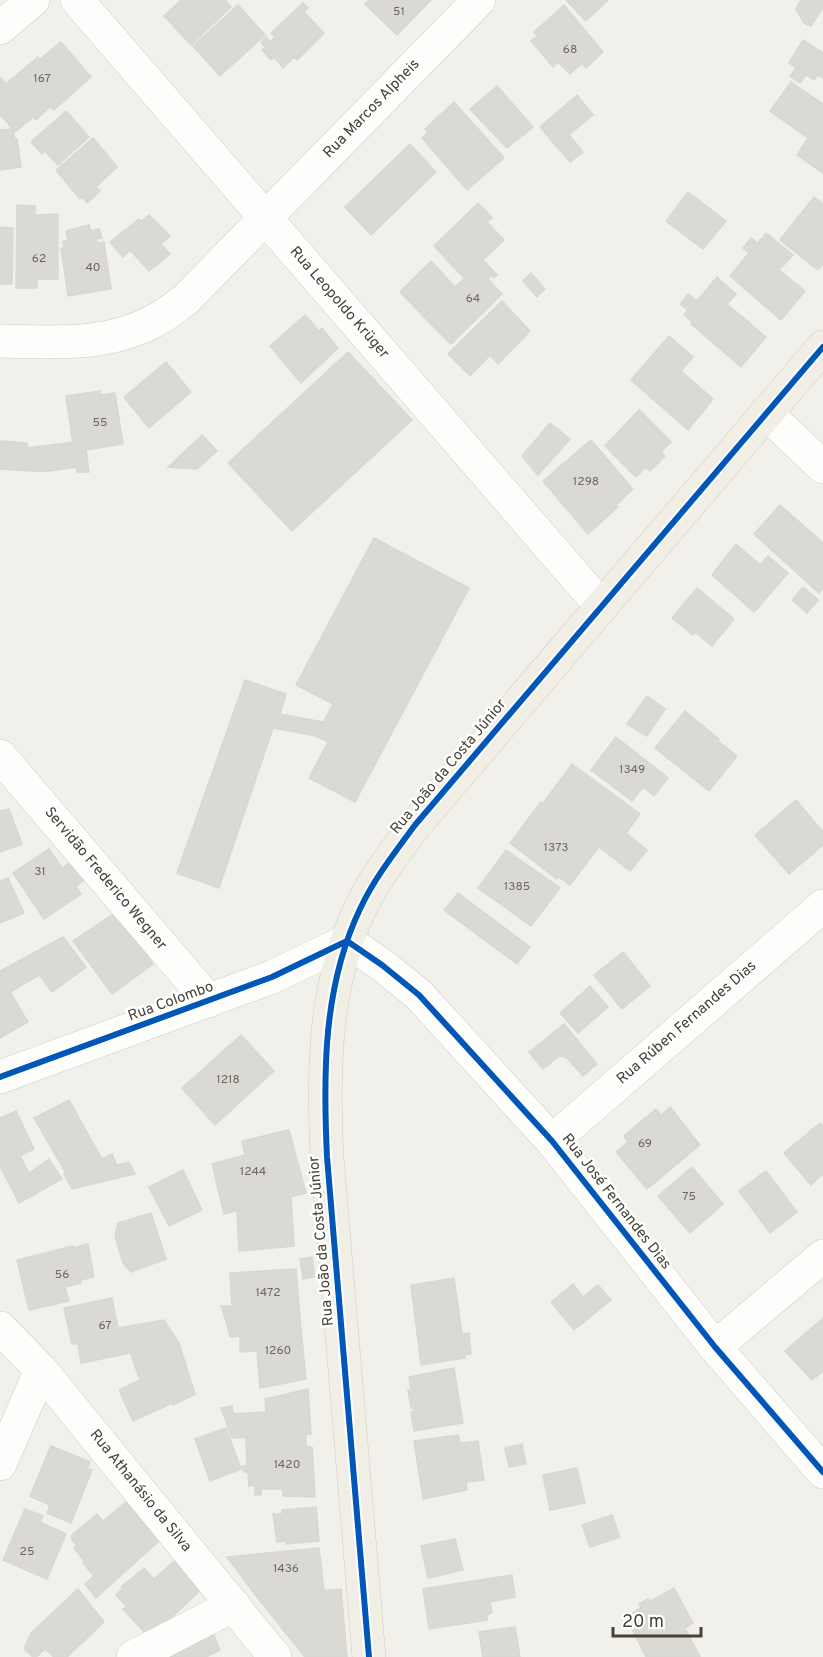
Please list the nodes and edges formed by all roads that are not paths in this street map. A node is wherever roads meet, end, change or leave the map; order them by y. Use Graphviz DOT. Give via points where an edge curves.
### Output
graph roads {
  1 [pos="33,0"];
  2 [pos="77,0"];
  3 [pos="479,0"];
  4 [pos="0,28"];
  5 [pos="266,218"];
  6 [pos="0,340"];
  7 [pos="823,347"];
  8 [pos="766,413"];
  9 [pos="823,467"];
  10 [pos="601,606"];
  11 [pos="0,756"];
  12 [pos="823,906"];
  13 [pos="346,941"];
  14 [pos="209,1001"];
  15 [pos="0,1077"];
  16 [pos="552,1141"];
  17 [pos="823,1256"];
  18 [pos="0,1328"];
  19 [pos="715,1347"];
  20 [pos="41,1370"];
  21 [pos="0,1464"];
  22 [pos="823,1472"];
  23 [pos="234,1605"];
  24 [pos="133,1657"];
  25 [pos="275,1657"];
  26 [pos="369,1657"];
  1 -- 4 [label="street"];
  2 -- 5 [label="street, Rua Leopoldo Krüger"];
  3 -- 5 [label="street, Rua Marcos Alpheis"];
  5 -- 6 [label="street, Rua Marcos Alpheis" via="185,300 155,321 123,334 75,343"];
  5 -- 10 [label="street, Rua Leopoldo Krüger"];
  7 -- 8 [label="main road, Rua João da Costa Júnior"];
  8 -- 9 [label="street"];
  8 -- 10 [label="main road, Rua João da Costa Júnior"];
  10 -- 13 [label="main road, Rua João da Costa Júnior" via="415,825 381,871"];
  11 -- 14 [label="street, Servidão Frederico Wegner"];
  12 -- 16 [label="street, Rua Rúben Fernandes Dias"];
  13 -- 14 [label="street, Rua Colombo" via="280,974"];
  13 -- 16 [label="street, Rua José Fernandes Dias" via="419,995"];
  13 -- 26 [label="main road, Rua João da Costa Júnior" via="331,1003 324,1102"];
  14 -- 15 [label="street, Rua Colombo"];
  16 -- 19 [label="street, Rua José Fernandes Dias"];
  17 -- 19 [label="street"];
  18 -- 20 [label="street, Rua Athanásio da Silva"];
  19 -- 22 [label="street, Rua José Fernandes Dias"];
  20 -- 21 [label="street"];
  20 -- 23 [label="street, Rua Athanásio da Silva"];
  23 -- 24 [label="street"];
  23 -- 25 [label="street, Rua Athanásio da Silva"];
}
